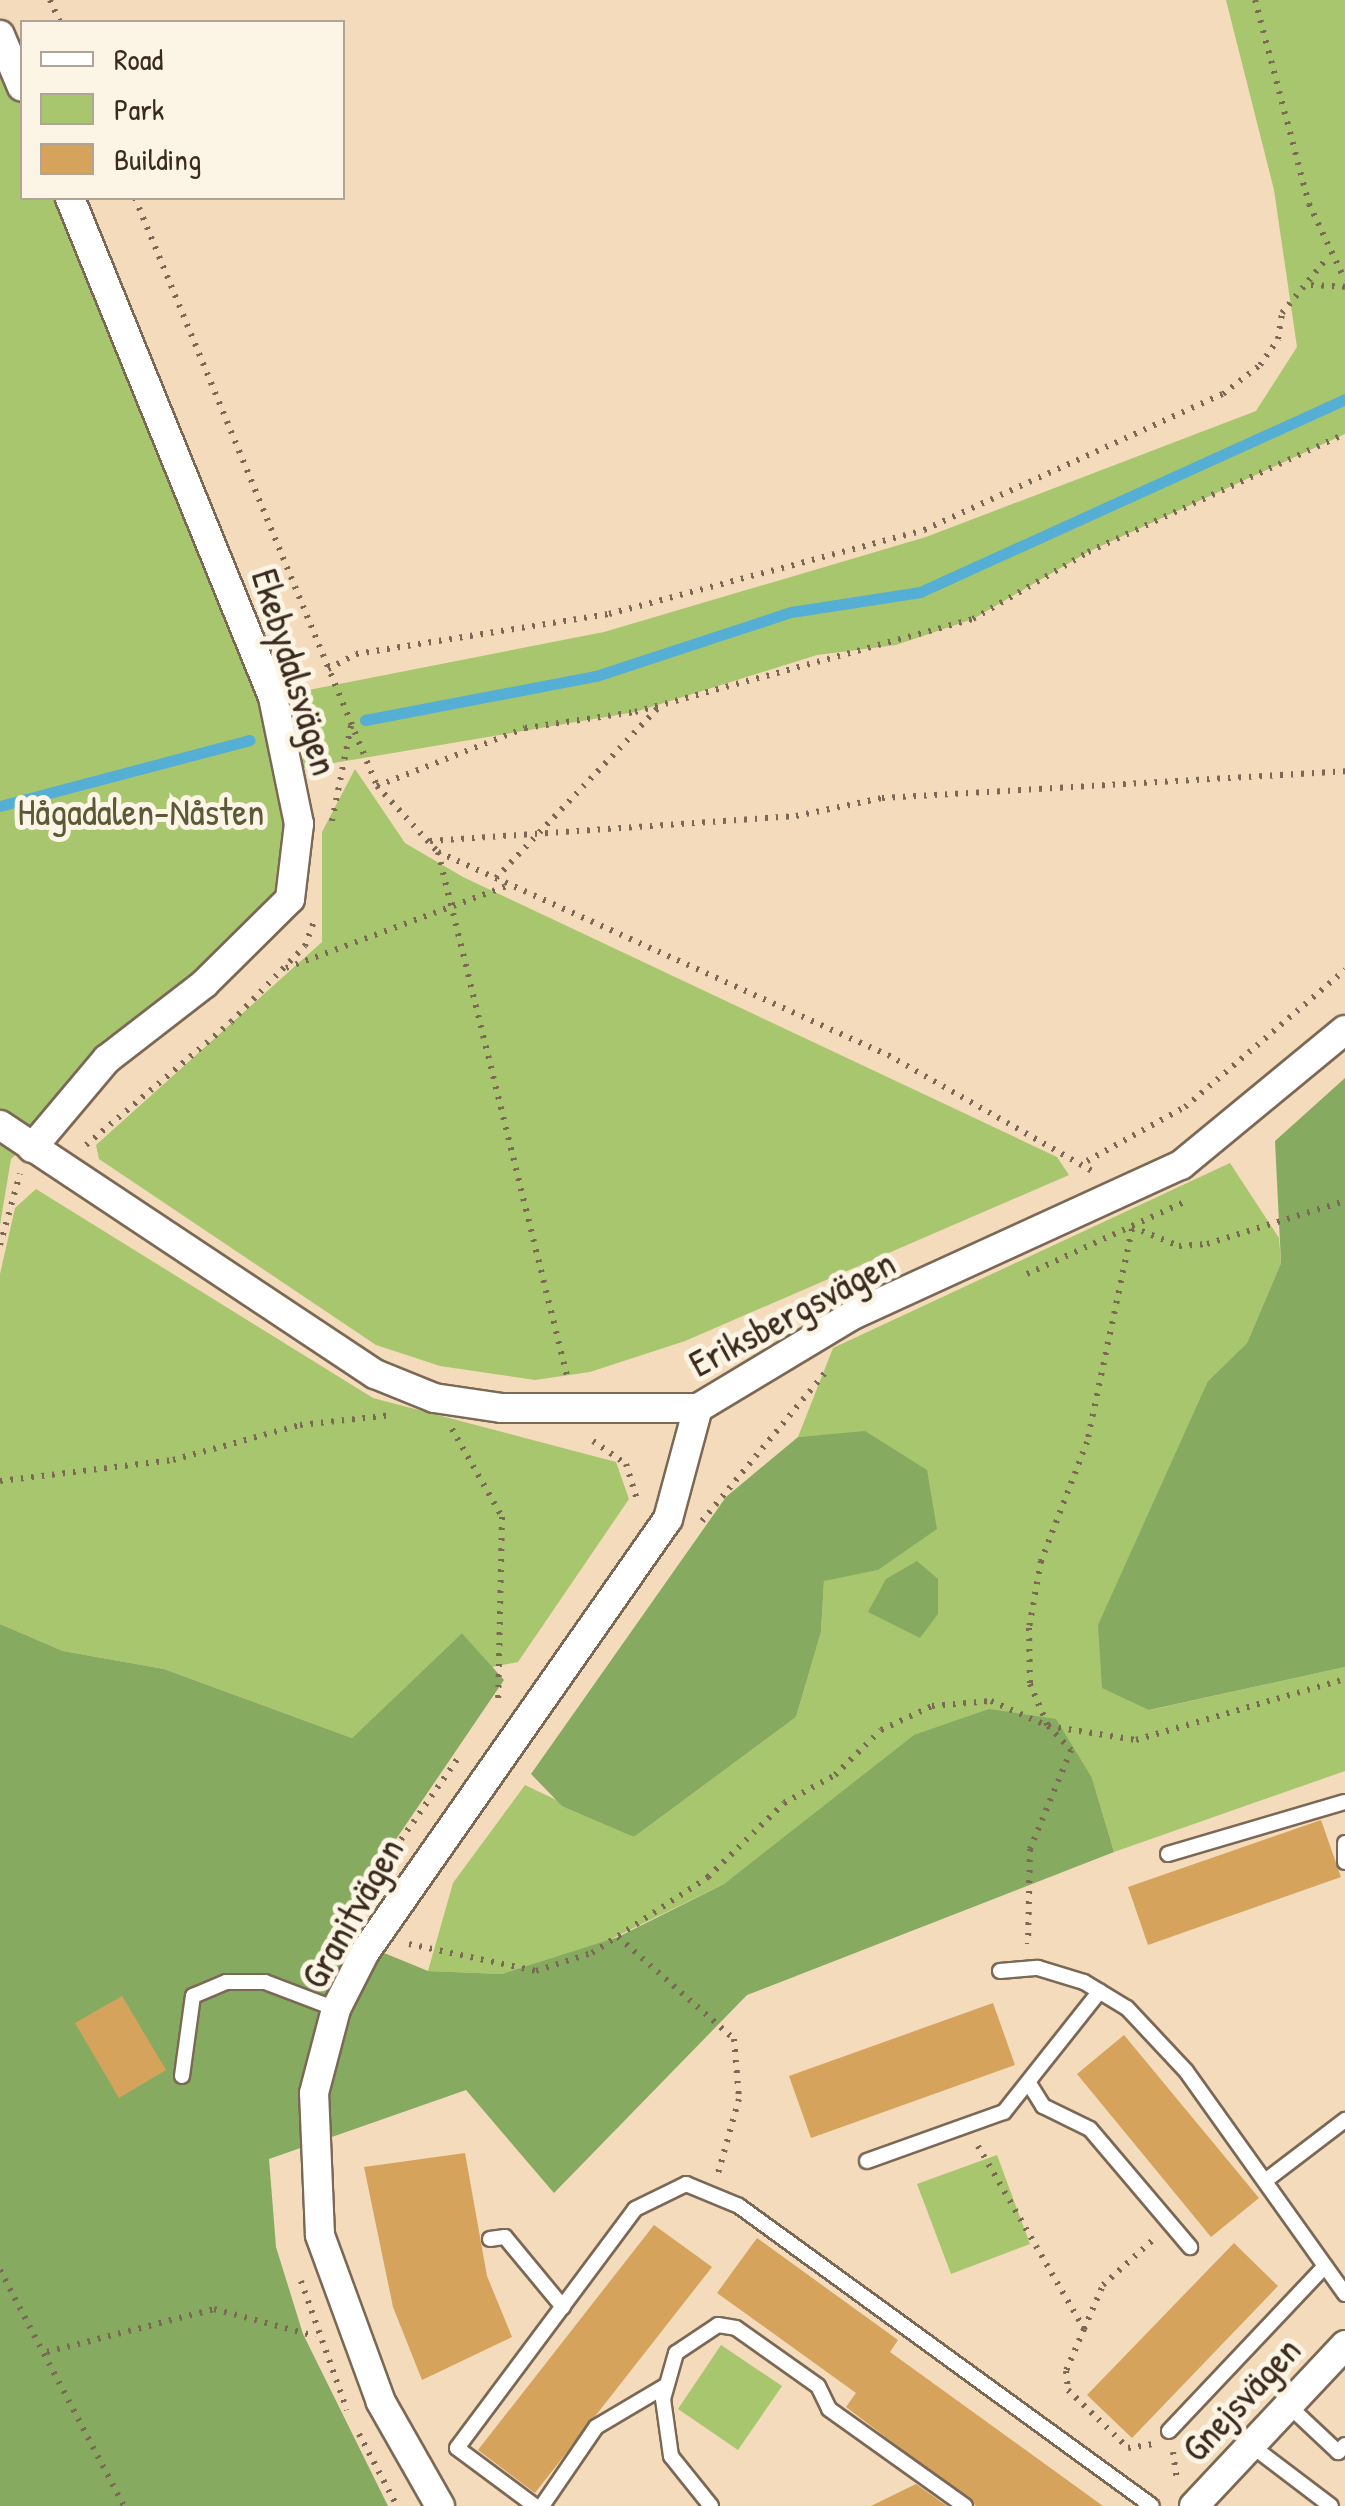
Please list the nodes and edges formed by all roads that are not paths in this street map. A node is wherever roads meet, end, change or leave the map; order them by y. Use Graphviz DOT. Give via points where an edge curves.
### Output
graph roads {
  1 [pos="0,35"];
  2 [pos="20,82"];
  3 [pos="71,200"];
  4 [pos="1345,1030"];
  5 [pos="0,1125"];
  6 [pos="32,1148"];
  7 [pos="698,1408"];
  8 [pos="1345,1802"];
  9 [pos="1345,1843"];
  10 [pos="1168,1854"];
  11 [pos="1345,1862"];
  12 [pos="1000,1971"];
  13 [pos="1100,1991"];
  14 [pos="336,2009"];
  15 [pos="182,2076"];
  16 [pos="1030,2085"];
  17 [pos="1345,2120"];
  18 [pos="867,2161"];
  19 [pos="1265,2181"];
  20 [pos="490,2239"];
  21 [pos="1190,2247"];
  22 [pos="1323,2268"];
  23 [pos="1345,2294"];
  24 [pos="563,2307"];
  25 [pos="1345,2345"];
  26 [pos="664,2386"];
  27 [pos="1285,2402"];
  28 [pos="1169,2431"];
  29 [pos="1248,2442"];
  30 [pos="1345,2445"];
  31 [pos="1187,2499"];
  32 [pos="440,2506"];
  33 [pos="539,2506"];
  34 [pos="711,2506"];
  35 [pos="965,2506"];
  36 [pos="1152,2506"];
  37 [pos="1331,2506"];
  1 -- 2 [label="street"];
  3 -- 6 [label="street, Ekebydalsvägen" via="272,697 299,824 290,899 204,984 107,1059"];
  4 -- 7 [label="street, Eriksbergsvägen" via="1249,1115 1112,1204 854,1315"];
  5 -- 6 [label="street, Eriksbergsvägen"];
  6 -- 7 [label="street, Eriksbergsvägen" via="375,1374 434,1398 576,1410"];
  7 -- 14 [label="street, Granitvägen" via="668,1519 424,1860"];
  8 -- 10 [label="lane"];
  9 -- 11 [label="lane"];
  12 -- 13 [label="lane" via="1038,1968"];
  13 -- 16 [label="lane"];
  13 -- 19 [label="lane" via="1186,2071"];
  14 -- 15 [label="lane" via="265,1982 193,1996"];
  14 -- 32 [label="street, Granitvägen" via="314,2093 320,2235 381,2402"];
  16 -- 18 [label="lane" via="1004,2112"];
  16 -- 21 [label="lane" via="1043,2106 1090,2129"];
  17 -- 19 [label="lane"];
  19 -- 22 [label="lane"];
  20 -- 24 [label="lane" via="505,2237"];
  22 -- 23 [label="lane"];
  22 -- 28 [label="lane"];
  24 -- 33 [label="lane" via="457,2448"];
  24 -- 36 [label="lane" via="636,2209 668,2188 708,2193 740,2206"];
  25 -- 27 [label="street, Gnejsvägen"];
  26 -- 33 [label="lane" via="596,2427"];
  26 -- 34 [label="lane" via="672,2456"];
  26 -- 35 [label="lane" via="676,2353 695,2333 736,2328 818,2386 830,2410"];
  27 -- 29 [label="street, Gnejsvägen"];
  27 -- 30 [label="lane" via="1338,2452"];
  29 -- 31 [label="street, Gnejsvägen"];
  29 -- 37 [label="lane"];
}
